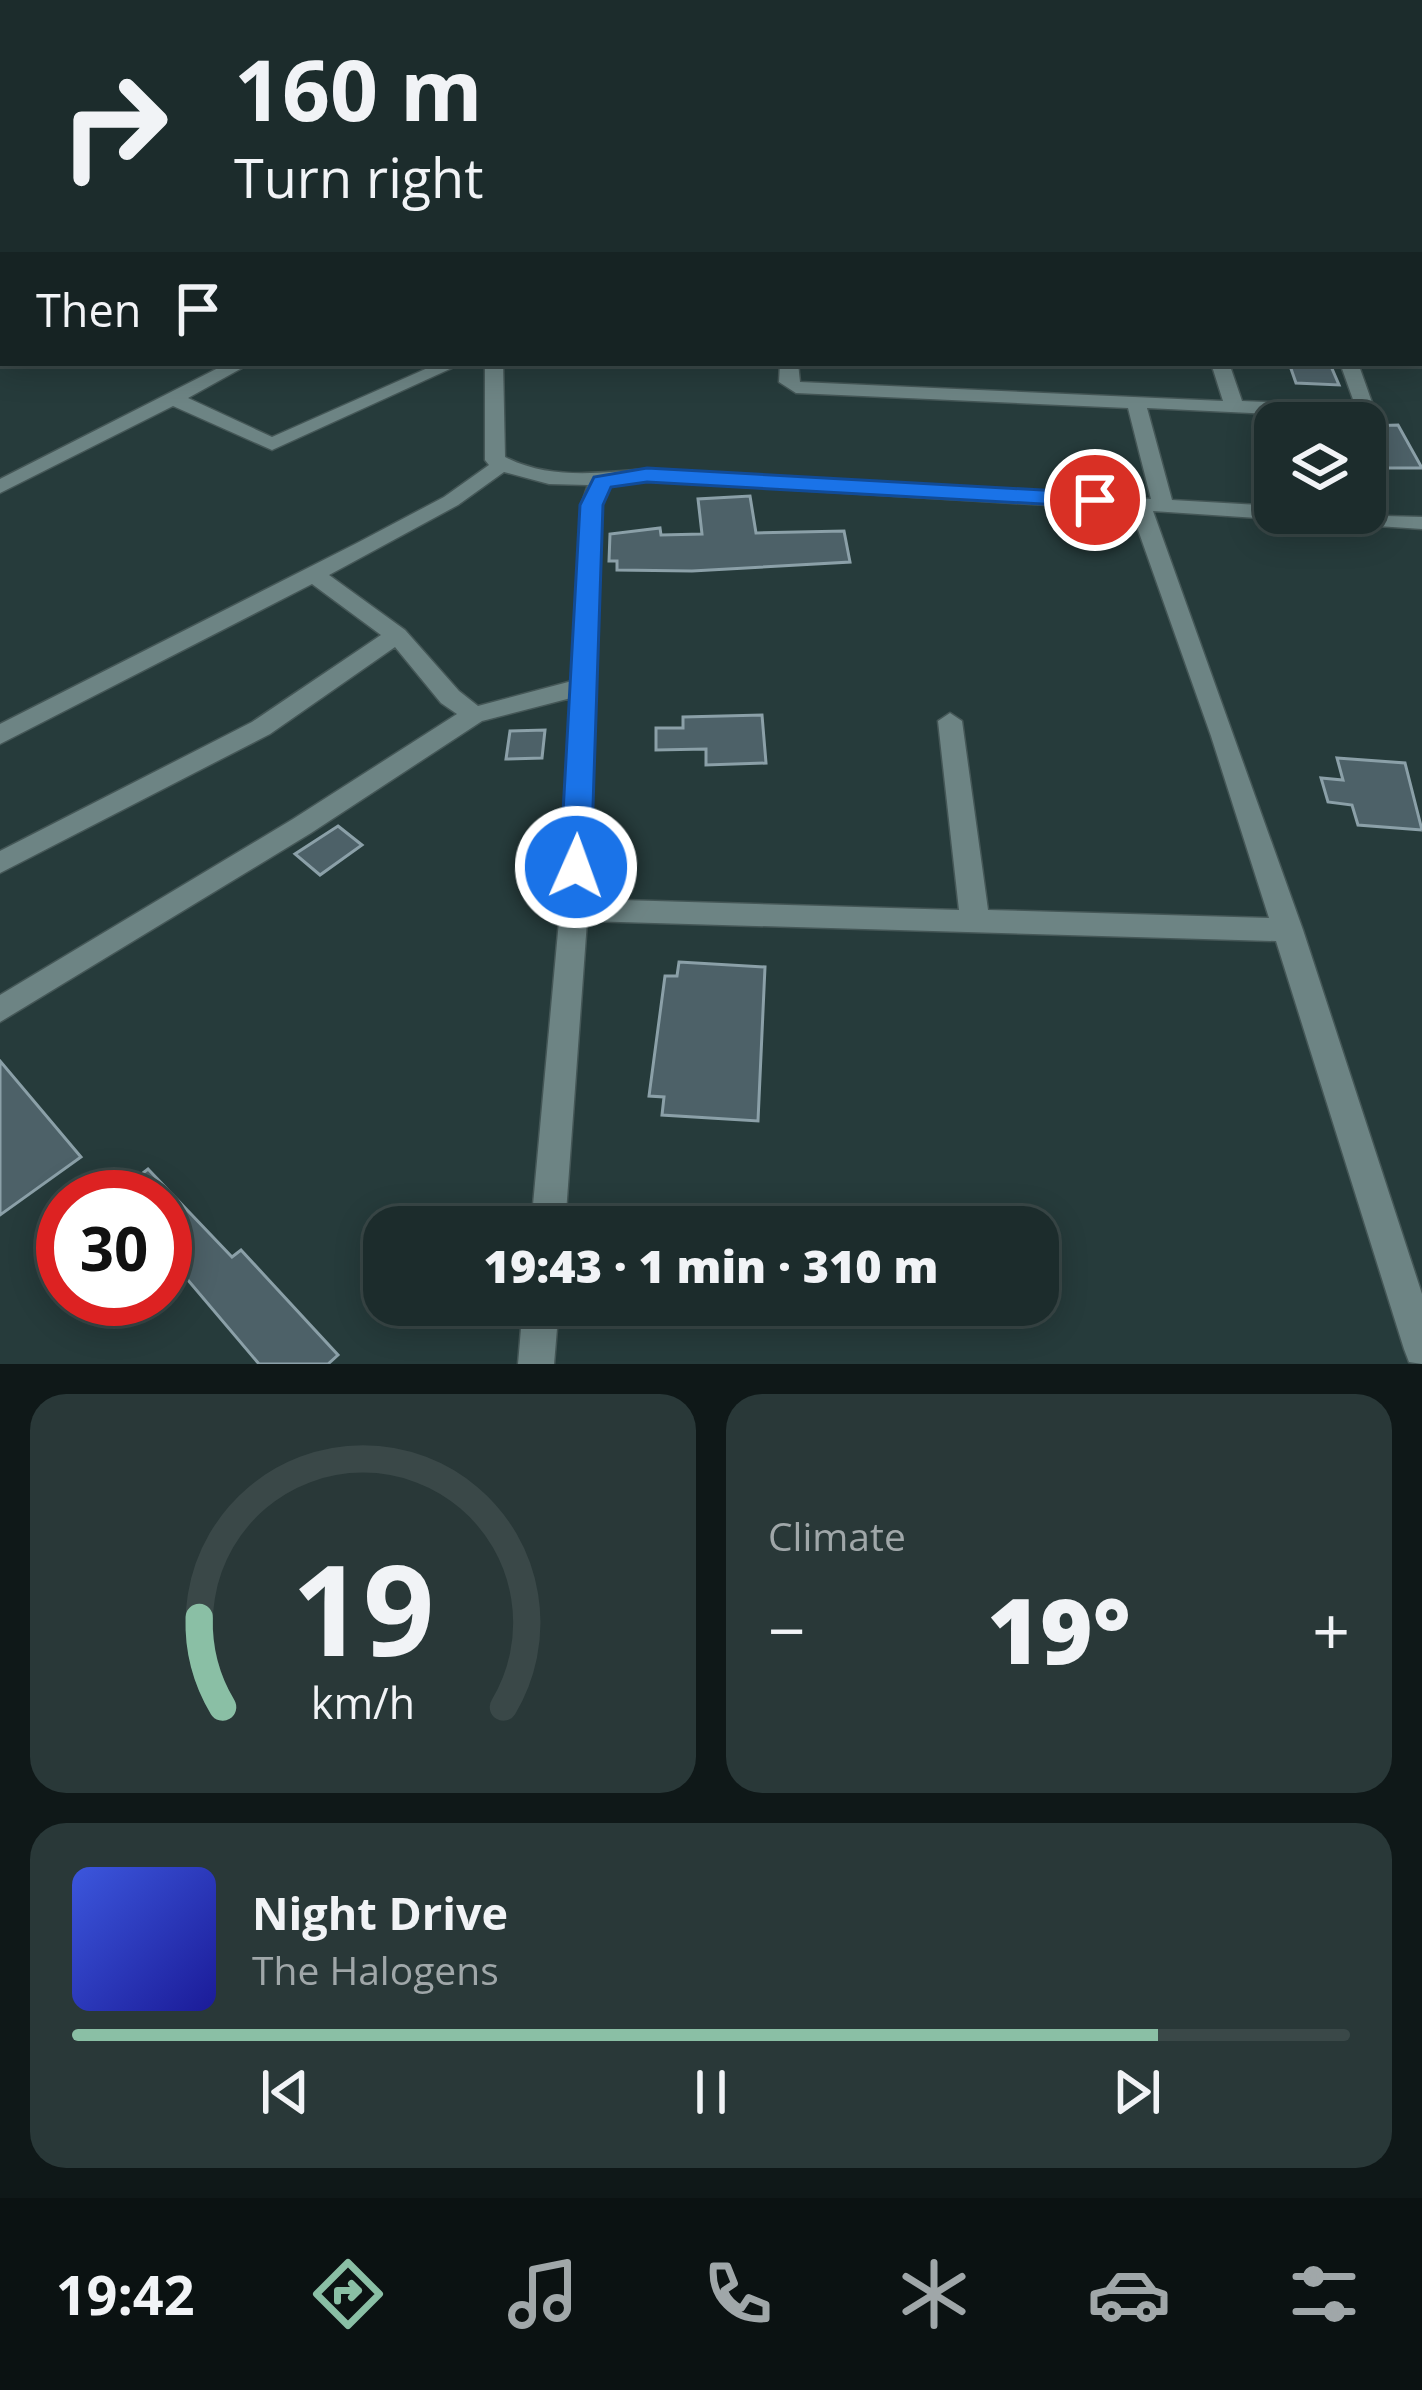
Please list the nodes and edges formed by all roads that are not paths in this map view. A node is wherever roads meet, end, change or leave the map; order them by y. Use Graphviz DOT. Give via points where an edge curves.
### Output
graph roads {
  1 [pos="236,366"];
  2 [pos="447,366"];
  3 [pos="494,366"];
  4 [pos="789,366"];
  5 [pos="1221,366"];
  6 [pos="1350,366"];
  7 [pos="174,399"];
  8 [pos="1136,403"];
  9 [pos="1234,407"];
  10 [pos="0,462"];
  11 [pos="501,465"];
  12 [pos="23,476"];
  13 [pos="602,482"];
  14 [pos="0,487"];
  15 [pos="1151,503"];
  16 [pos="1254,510"];
  17 [pos="1386,520"];
  18 [pos="1422,523"];
  19 [pos="314,574"];
  20 [pos="397,635"];
  21 [pos="581,687"];
  22 [pos="474,715"];
  23 [pos="950,721"];
  24 [pos="0,735"];
  25 [pos="0,863"];
  26 [pos="574,910"];
  27 [pos="976,922"];
  28 [pos="1288,930"];
  29 [pos="0,1010"];
  30 [pos="550,1206"];
  31 [pos="539,1326"];
  32 [pos="1422,1349"];
  33 [pos="536,1364"];
  1 -- 7 [label="street"];
  2 -- 7 [label="street" via="272,443"];
  3 -- 11 [label="street"];
  4 -- 8 [label="street" via="796,387"];
  5 -- 9 [label="street"];
  6 -- 9 [label="street" via="1365,408"];
  7 -- 12 [label="street"];
  8 -- 9 [label="street"];
  8 -- 15 [label="street"];
  10 -- 12 [label="street"];
  11 -- 13 [label="street"];
  11 -- 19 [label="street"];
  12 -- 14 [label="street"];
  13 -- 15 [label="street" via="647,475"];
  13 -- 21 [label="street" via="591,505"];
  15 -- 16 [label="street"];
  15 -- 28 [label="street"];
  17 -- 18 [label="street"];
  19 -- 20 [label="street"];
  19 -- 24 [label="street"];
  20 -- 22 [label="street"];
  20 -- 25 [label="street" via="261,728"];
  21 -- 22 [label="street"];
  21 -- 26 [label="street"];
  22 -- 29 [label="street"];
  23 -- 27 [label="street"];
  26 -- 27 [label="street"];
  26 -- 30 [label="street"];
  27 -- 28 [label="street"];
  28 -- 32 [label="street"];
  31 -- 33 [label="street"];
}
